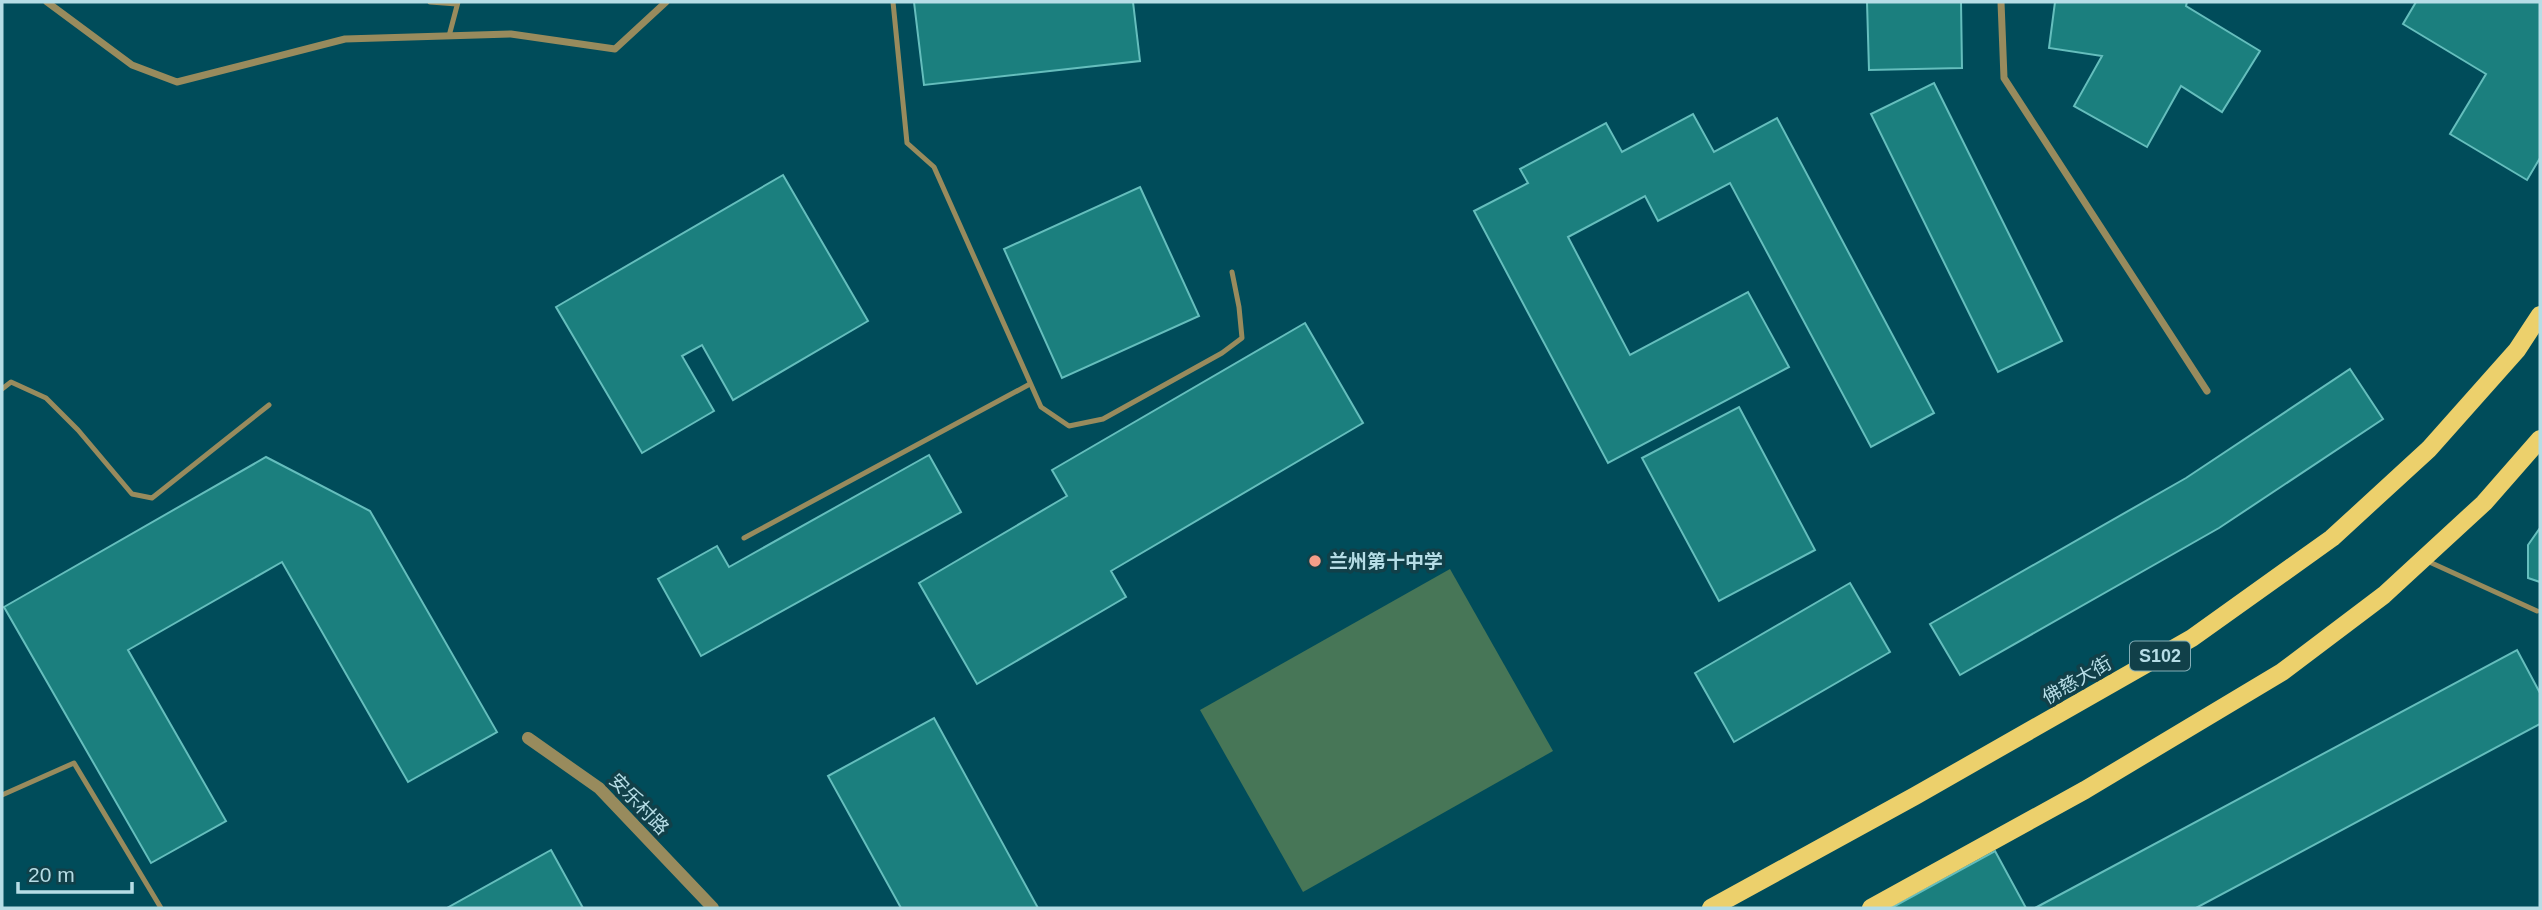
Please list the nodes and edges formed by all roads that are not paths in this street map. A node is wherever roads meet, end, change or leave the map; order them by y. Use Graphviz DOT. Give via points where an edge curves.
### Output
graph roads {
  1 [pos="47,2"];
  2 [pos="430,2"];
  3 [pos="666,2"];
  4 [pos="893,2"];
  5 [pos="2001,2"];
  6 [pos="457,3"];
  7 [pos="449,36"];
  8 [pos="1232,272"];
  9 [pos="2540,315"];
  10 [pos="1030,384"];
  11 [pos="2,389"];
  12 [pos="2207,391"];
  13 [pos="269,405"];
  14 [pos="2540,439"];
  15 [pos="744,538"];
  16 [pos="2423,559"];
  17 [pos="2537,611"];
  18 [pos="528,738"];
  19 [pos="2,795"];
  20 [pos="161,908"];
  21 [pos="713,908"];
  22 [pos="1712,908"];
  23 [pos="1871,908"];
  1 -- 7 [label="street" via="132,65 177,82 345,39"];
  2 -- 6 [label="lane"];
  3 -- 7 [label="street" via="615,49 511,34"];
  4 -- 10 [label="lane" via="907,144 934,167"];
  5 -- 12 [label="street" via="2004,78"];
  6 -- 7 [label="lane"];
  8 -- 10 [label="lane" via="1242,338 1103,419 1069,426 1041,407"];
  9 -- 22 [label="main road, 佛慈大街 / S102" via="2517,350 2429,449 2332,538 2192,638"];
  10 -- 15 [label="lane"];
  11 -- 13 [label="lane" via="11,382 46,398 132,494 152,498"];
  14 -- 16 [label="main road" via="2484,503"];
  16 -- 17 [label="lane"];
  16 -- 23 [label="main road" via="2384,595 2282,672 2085,790"];
  18 -- 21 [label="street, 安乐村路" via="599,788"];
  19 -- 20 [label="lane" via="74,763"];
}
